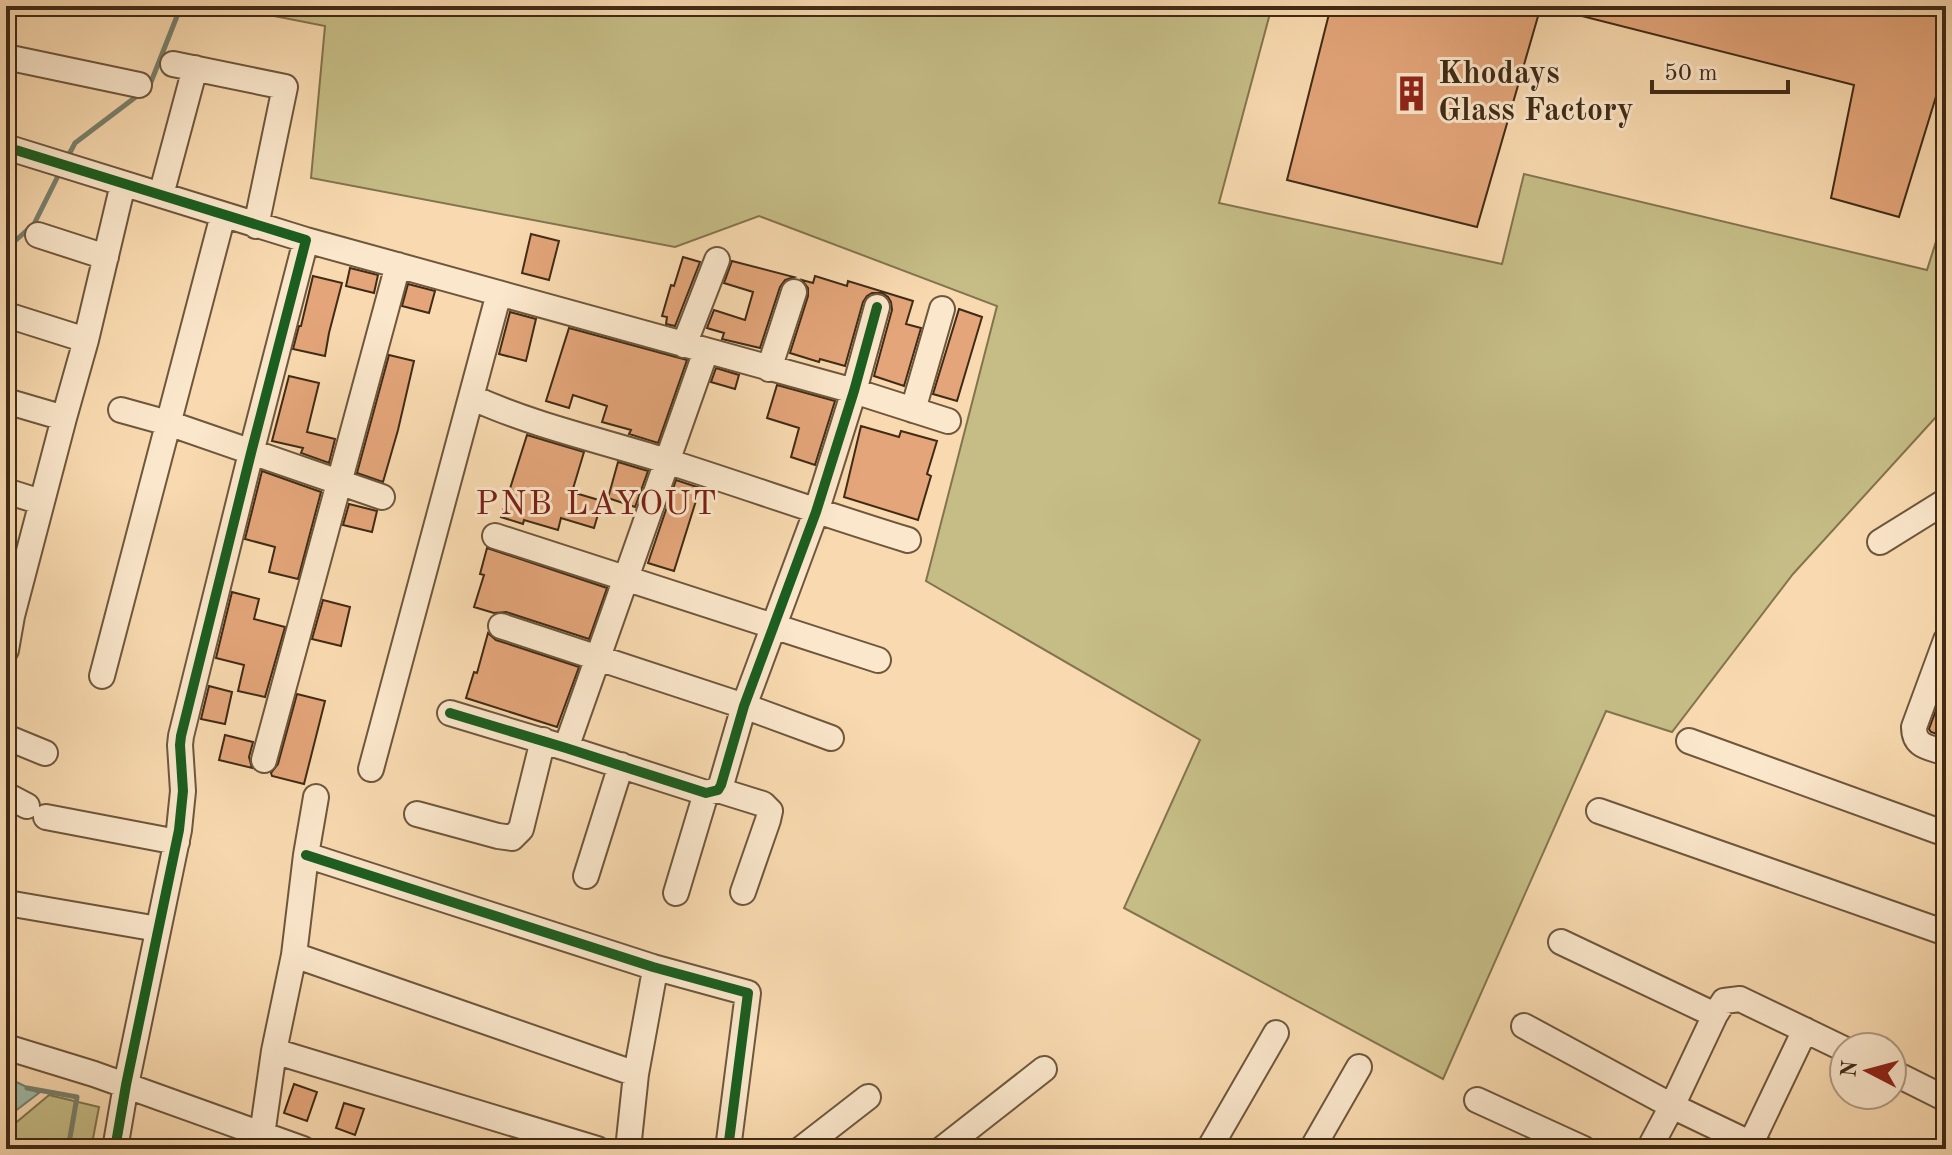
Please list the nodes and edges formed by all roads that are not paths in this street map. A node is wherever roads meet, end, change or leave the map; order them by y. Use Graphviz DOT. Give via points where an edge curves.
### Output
graph roads {
  1 [pos="6,57"];
  2 [pos="139,85"];
  3 [pos="6,147"];
  4 [pos="123,184"];
  5 [pos="161,195"];
  6 [pos="223,215"];
  7 [pos="256,226"];
  8 [pos="38,235"];
  9 [pos="306,240"];
  10 [pos="106,257"];
  11 [pos="717,260"];
  12 [pos="398,265"];
  13 [pos="794,292"];
  14 [pos="499,293"];
  15 [pos="877,307"];
  16 [pos="942,309"];
  17 [pos="7,315"];
  18 [pos="86,340"];
  19 [pos="695,348"];
  20 [pos="769,369"];
  21 [pos="854,391"];
  22 [pos="471,397"];
  23 [pos="6,401"];
  24 [pos="121,410"];
  25 [pos="913,410"];
  26 [pos="64,418"];
  27 [pos="948,421"];
  28 [pos="168,423"];
  29 [pos="251,453"];
  30 [pos="667,461"];
  31 [pos="339,484"];
  32 [pos="6,491"];
  33 [pos="382,497"];
  34 [pos="1946,501"];
  35 [pos="41,502"];
  36 [pos="816,512"];
  37 [pos="495,536"];
  38 [pos="908,540"];
  39 [pos="1880,542"];
  40 [pos="14,576"];
  41 [pos="626,578"];
  42 [pos="501,626"];
  43 [pos="774,626"];
  44 [pos="1946,640"];
  45 [pos="6,650"];
  46 [pos="598,658"];
  47 [pos="878,660"];
  48 [pos="102,676"];
  49 [pos="744,706"];
  50 [pos="450,713"];
  51 [pos="6,737"];
  52 [pos="831,738"];
  53 [pos="1689,741"];
  54 [pos="554,744"];
  55 [pos="45,753"];
  56 [pos="1946,753"];
  57 [pos="264,760"];
  58 [pos="621,765"];
  59 [pos="371,769"];
  60 [pos="712,792"];
  61 [pos="316,797"];
  62 [pos="26,806"];
  63 [pos="1599,811"];
  64 [pos="417,814"];
  65 [pos="1946,834"];
  66 [pos="177,842"];
  67 [pos="306,855"];
  68 [pos="586,876"];
  69 [pos="743,892"];
  70 [pos="676,893"];
  71 [pos="13,904"];
  72 [pos="158,929"];
  73 [pos="1946,933"];
  74 [pos="1561,942"];
  75 [pos="294,955"];
  76 [pos="653,967"];
  77 [pos="1715,1015"];
  78 [pos="1524,1026"];
  79 [pos="1805,1030"];
  80 [pos="1276,1033"];
  81 [pos="1828,1041"];
  82 [pos="6,1047"];
  83 [pos="274,1051"];
  84 [pos="1359,1067"];
  85 [pos="1044,1069"];
  86 [pos="636,1074"];
  87 [pos="1908,1080"];
  88 [pos="126,1085"];
  89 [pos="868,1097"];
  90 [pos="1946,1099"];
  91 [pos="1477,1100"];
  92 [pos="1672,1106"];
  93 [pos="261,1142"];
  94 [pos="1756,1146"];
  95 [pos="115,1149"];
  96 [pos="303,1149"];
  97 [pos="597,1149"];
  98 [pos="628,1149"];
  99 [pos="728,1149"];
  100 [pos="801,1149"];
  101 [pos="942,1149"];
  102 [pos="1209,1149"];
  103 [pos="1312,1149"];
  104 [pos="1584,1149"];
  105 [pos="1649,1149"];
  1 -- 2 [label="street"];
  3 -- 4 [label="street"];
  4 -- 5 [label="street"];
  4 -- 10 [label="street"];
  5 -- 6 [label="street"];
  5 -- 7 [label="street" via="184,66 285,87"];
  6 -- 7 [label="street"];
  6 -- 28 [label="street"];
  7 -- 9 [label="street"];
  8 -- 10 [label="street"];
  9 -- 12 [label="street"];
  9 -- 29 [label="street"];
  10 -- 18 [label="street"];
  11 -- 19 [label="street"];
  12 -- 14 [label="street"];
  12 -- 31 [label="street"];
  13 -- 20 [label="street"];
  14 -- 19 [label="street"];
  14 -- 22 [label="street"];
  15 -- 21 [label="street"];
  16 -- 25 [label="street"];
  17 -- 18 [label="street"];
  18 -- 26 [label="street"];
  19 -- 20 [label="street"];
  19 -- 30 [label="street"];
  20 -- 21 [label="street"];
  21 -- 25 [label="street"];
  21 -- 36 [label="street"];
  22 -- 30 [label="street"];
  22 -- 59 [label="street"];
  23 -- 26 [label="street"];
  24 -- 28 [label="street"];
  25 -- 27 [label="street"];
  26 -- 35 [label="street"];
  28 -- 29 [label="street"];
  28 -- 48 [label="street"];
  29 -- 31 [label="street"];
  29 -- 66 [label="street" via="181,736 183,791"];
  30 -- 36 [label="street"];
  30 -- 41 [label="street"];
  31 -- 33 [label="street"];
  31 -- 57 [label="street"];
  32 -- 35 [label="street"];
  34 -- 39 [label="street"];
  35 -- 40 [label="street"];
  36 -- 38 [label="street"];
  36 -- 43 [label="street"];
  37 -- 41 [label="street"];
  40 -- 45 [label="street"];
  41 -- 43 [label="street"];
  41 -- 46 [label="street"];
  42 -- 46 [label="street"];
  43 -- 47 [label="street"];
  43 -- 49 [label="street"];
  44 -- 56 [label="street" via="1914,727 1916,740"];
  46 -- 49 [label="street"];
  46 -- 54 [label="street"];
  49 -- 52 [label="street"];
  49 -- 60 [label="street"];
  50 -- 54 [label="street"];
  51 -- 55 [label="street"];
  53 -- 65 [label="street"];
  54 -- 58 [label="street"];
  54 -- 64 [label="street" via="521,829 512,838"];
  58 -- 60 [label="street"];
  58 -- 68 [label="street"];
  60 -- 69 [label="street" via="763,804 770,811"];
  60 -- 70 [label="street"];
  61 -- 67 [label="street"];
  62 -- 66 [label="street"];
  63 -- 73 [label="street"];
  66 -- 72 [label="street"];
  67 -- 75 [label="street"];
  67 -- 76 [label="street"];
  71 -- 72 [label="street"];
  72 -- 88 [label="street"];
  74 -- 77 [label="street"];
  75 -- 83 [label="street"];
  75 -- 86 [label="street"];
  76 -- 86 [label="street"];
  76 -- 99 [label="street" via="748,993"];
  77 -- 79 [label="street" via="1724,1001 1740,999"];
  77 -- 92 [label="street"];
  78 -- 92 [label="street"];
  79 -- 81 [label="street"];
  79 -- 94 [label="street"];
  80 -- 102 [label="street"];
  82 -- 88 [label="street"];
  83 -- 93 [label="street"];
  83 -- 97 [label="street"];
  84 -- 103 [label="street"];
  85 -- 101 [label="street"];
  86 -- 98 [label="street"];
  87 -- 90 [label="street"];
  88 -- 93 [label="street"];
  88 -- 95 [label="street"];
  89 -- 100 [label="street"];
  91 -- 104 [label="street"];
  92 -- 94 [label="street"];
  92 -- 105 [label="street"];
  93 -- 96 [label="street"];
}
